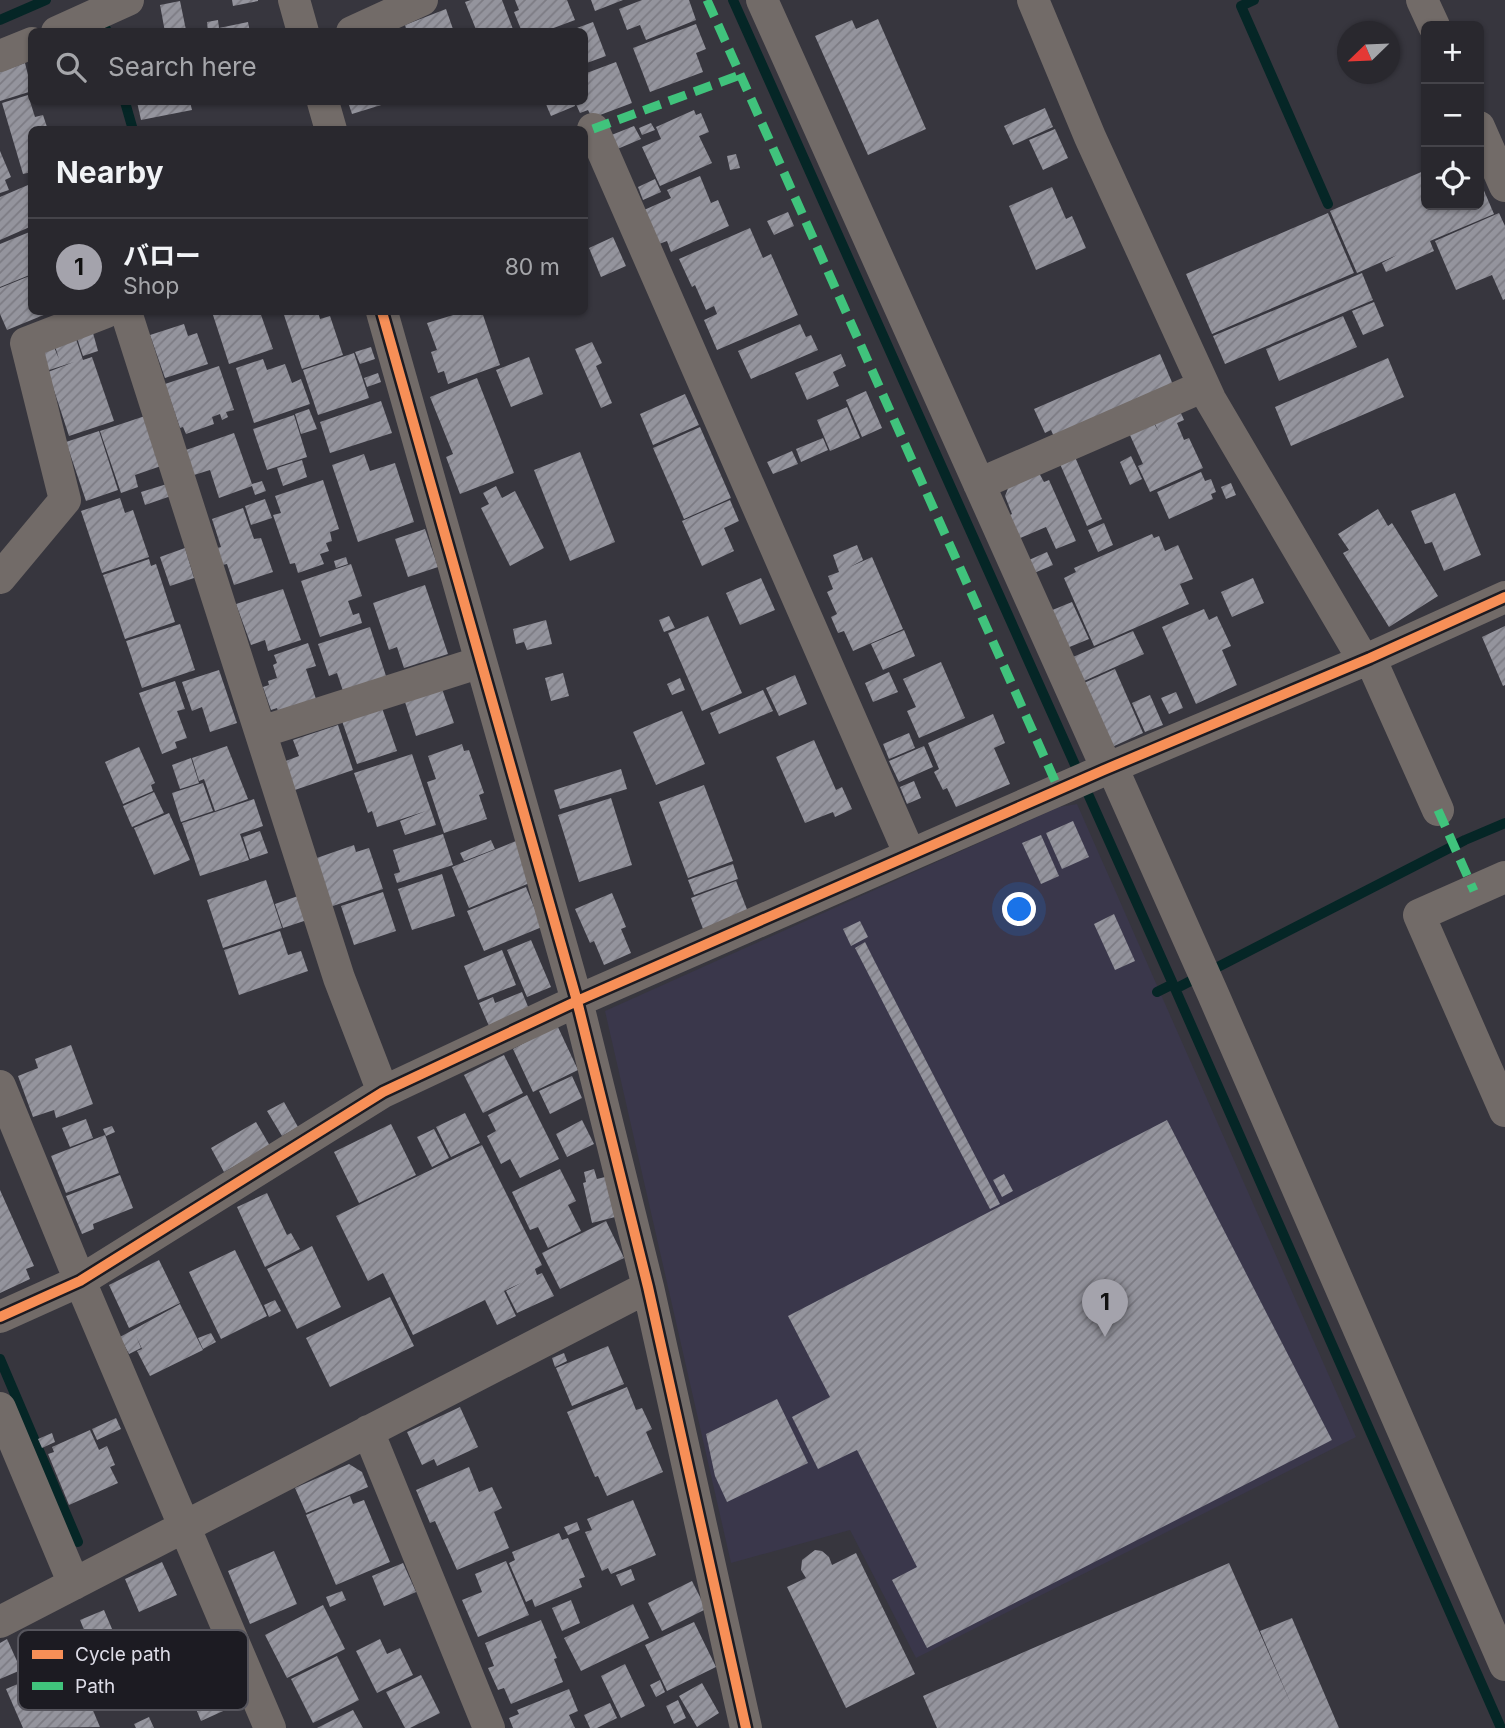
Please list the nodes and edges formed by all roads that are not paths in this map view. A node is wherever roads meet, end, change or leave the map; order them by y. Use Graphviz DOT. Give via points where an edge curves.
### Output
graph roads {
  1 [pos="128,0"];
  2 [pos="294,0"];
  3 [pos="422,0"];
  4 [pos="762,0"];
  5 [pos="1033,0"];
  6 [pos="1422,0"];
  7 [pos="1432,21"];
  8 [pos="66,28"];
  9 [pos="302,28"];
  10 [pos="361,28"];
  11 [pos="28,45"];
  12 [pos="0,57"];
  13 [pos="324,105"];
  14 [pos="330,126"];
  15 [pos="593,129"];
  16 [pos="1484,138"];
  17 [pos="1505,186"];
  18 [pos="98,315"];
  19 [pos="127,315"];
  20 [pos="383,315"];
  21 [pos="1205,386"];
  22 [pos="979,484"];
  23 [pos="0,578"];
  24 [pos="1505,597"];
  25 [pos="1367,659"];
  26 [pos="481,662"];
  27 [pos="261,733"];
  28 [pos="1107,769"];
  29 [pos="1438,810"];
  30 [pos="909,855"];
  31 [pos="1505,877"];
  32 [pos="577,1001"];
  33 [pos="0,1086"];
  34 [pos="383,1092"];
  35 [pos="1505,1111"];
  36 [pos="80,1282"];
  37 [pos="648,1287"];
  38 [pos="0,1317"];
  39 [pos="0,1408"];
  40 [pos="368,1431"];
  41 [pos="184,1525"];
  42 [pos="74,1584"];
  43 [pos="0,1622"];
  44 [pos="228,1630"];
  45 [pos="1505,1665"];
  46 [pos="248,1676"];
  47 [pos="270,1728"];
  48 [pos="489,1728"];
  49 [pos="746,1728"];
  1 -- 8 [label="street"];
  2 -- 9 [label="street"];
  3 -- 10 [label="street"];
  4 -- 22 [label="street"];
  5 -- 21 [label="street" via="1090,138"];
  6 -- 7 [label="street"];
  11 -- 12 [label="street"];
  13 -- 14 [label="street"];
  15 -- 30 [label="street"];
  16 -- 17 [label="street"];
  18 -- 23 [label="street" via="26,343 65,500"];
  19 -- 27 [label="street"];
  20 -- 26 [label="street"];
  21 -- 22 [label="street"];
  21 -- 25 [label="street"];
  22 -- 28 [label="street"];
  24 -- 25 [label="street"];
  25 -- 28 [label="street"];
  25 -- 29 [label="street"];
  26 -- 27 [label="street"];
  26 -- 32 [label="street"];
  27 -- 34 [label="street" via="339,978"];
  28 -- 30 [label="street"];
  28 -- 45 [label="street" via="1213,994"];
  30 -- 32 [label="street"];
  31 -- 35 [label="street" via="1419,915"];
  32 -- 34 [label="street"];
  32 -- 37 [label="street"];
  33 -- 36 [label="street"];
  34 -- 36 [label="street"];
  36 -- 38 [label="street"];
  36 -- 41 [label="street"];
  37 -- 40 [label="street"];
  37 -- 49 [label="street"];
  39 -- 42 [label="street"];
  40 -- 41 [label="street"];
  40 -- 48 [label="street"];
  41 -- 42 [label="street"];
  41 -- 44 [label="street"];
  42 -- 43 [label="street"];
  46 -- 47 [label="street"];
}
